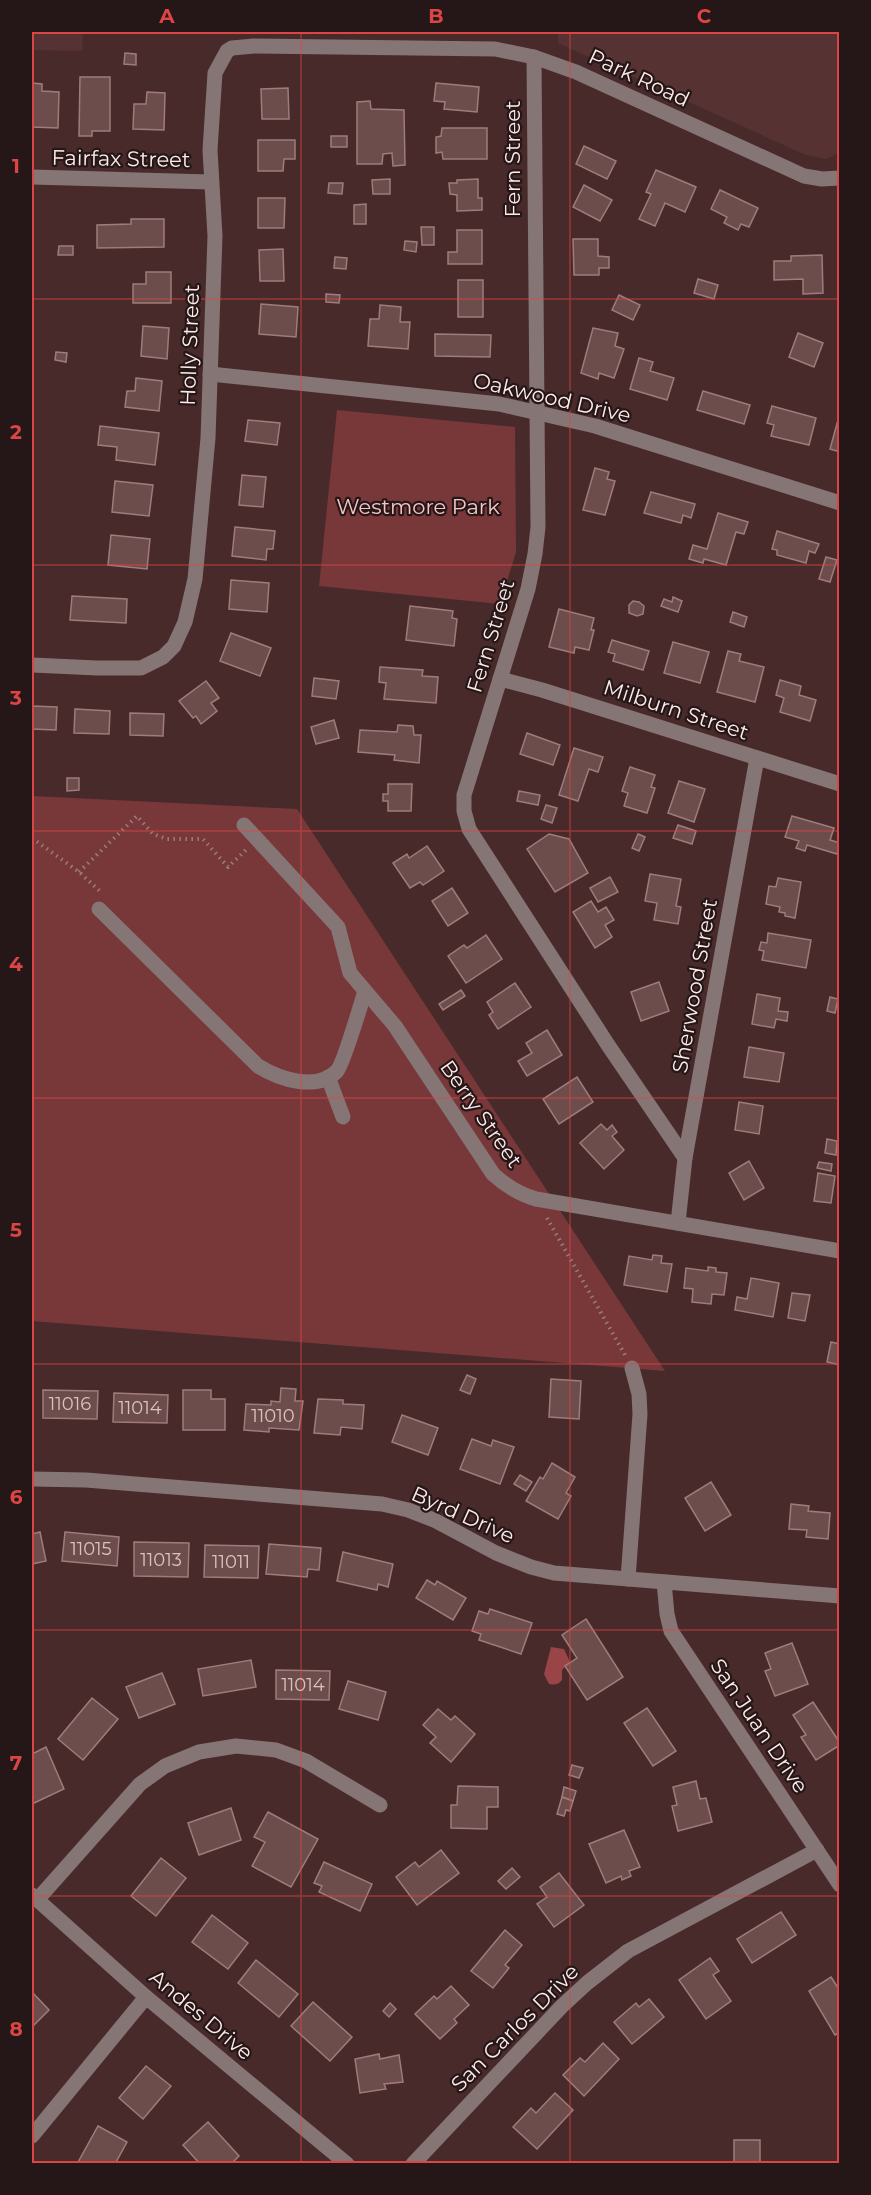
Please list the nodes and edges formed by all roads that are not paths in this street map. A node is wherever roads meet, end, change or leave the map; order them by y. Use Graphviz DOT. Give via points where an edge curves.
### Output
graph roads {
  1 [pos="232,48"];
  2 [pos="534,57"];
  3 [pos="32,177"];
  4 [pos="840,178"];
  5 [pos="210,182"];
  6 [pos="210,374"];
  7 [pos="536,412"];
  8 [pos="840,503"];
  9 [pos="32,665"];
  10 [pos="500,679"];
  11 [pos="757,758"];
  12 [pos="840,784"];
  13 [pos="244,825"];
  14 [pos="99,909"];
  15 [pos="365,991"];
  16 [pos="328,1077"];
  17 [pos="343,1117"];
  18 [pos="685,1158"];
  19 [pos="678,1223"];
  20 [pos="840,1251"];
  21 [pos="632,1368"];
  22 [pos="32,1479"];
  23 [pos="628,1579"];
  24 [pos="664,1582"];
  25 [pos="840,1596"];
  26 [pos="380,1805"];
  27 [pos="816,1850"];
  28 [pos="840,1885"];
  29 [pos="34,1898"];
  30 [pos="146,1997"];
  31 [pos="32,2136"];
  32 [pos="347,2163"];
  33 [pos="413,2163"];
  1 -- 2 [label="street, Park Road" via="403,46 495,49"];
  1 -- 5 [label="street, Holly Street" via="214,73"];
  2 -- 4 [label="street, Park Road" via="576,72 804,176"];
  2 -- 7 [label="street, Fern Street"];
  3 -- 5 [label="street, Fairfax Street"];
  5 -- 6 [label="street, Holly Street" via="214,236"];
  6 -- 7 [label="street, Oakwood Drive" via="476,401"];
  6 -- 9 [label="street, Holly Street" via="195,579 185,622 174,646 154,663 133,669"];
  7 -- 8 [label="street, Oakwood Drive" via="595,426"];
  7 -- 10 [label="street, Fern Street" via="535,554"];
  10 -- 11 [label="street, Milburn Street"];
  10 -- 18 [label="street, Fern Street" via="464,795 470,829"];
  11 -- 12 [label="street, Milburn Street"];
  11 -- 18 [label="street, Sherwood Street"];
  13 -- 15 [label="street, Berry Street" via="338,927 350,973"];
  14 -- 16 [label="street" via="258,1066 297,1082"];
  15 -- 16 [label="street" via="339,1070"];
  15 -- 19 [label="street, Berry Street" via="394,1026 493,1174 505,1185 536,1199"];
  16 -- 17 [label="street"];
  18 -- 19 [label="street, Sherwood Street"];
  19 -- 20 [label="street, Berry Street"];
  21 -- 23 [label="street" via="640,1414"];
  22 -- 23 [label="street, Byrd Drive" via="382,1504 434,1520 531,1567 554,1573"];
  23 -- 24 [label="street, Byrd Drive"];
  24 -- 25 [label="street, Byrd Drive"];
  24 -- 27 [label="street, San Juan Drive" via="671,1631"];
  26 -- 29 [label="street" via="306,1761 276,1750 236,1746 199,1752 165,1766 140,1784"];
  27 -- 28 [label="street, San Juan Drive"];
  27 -- 33 [label="street, San Carlos Drive" via="628,1951 586,1983"];
  29 -- 30 [label="street, Andes Drive"];
  30 -- 31 [label="street"];
  30 -- 32 [label="street, Andes Drive"];
}
